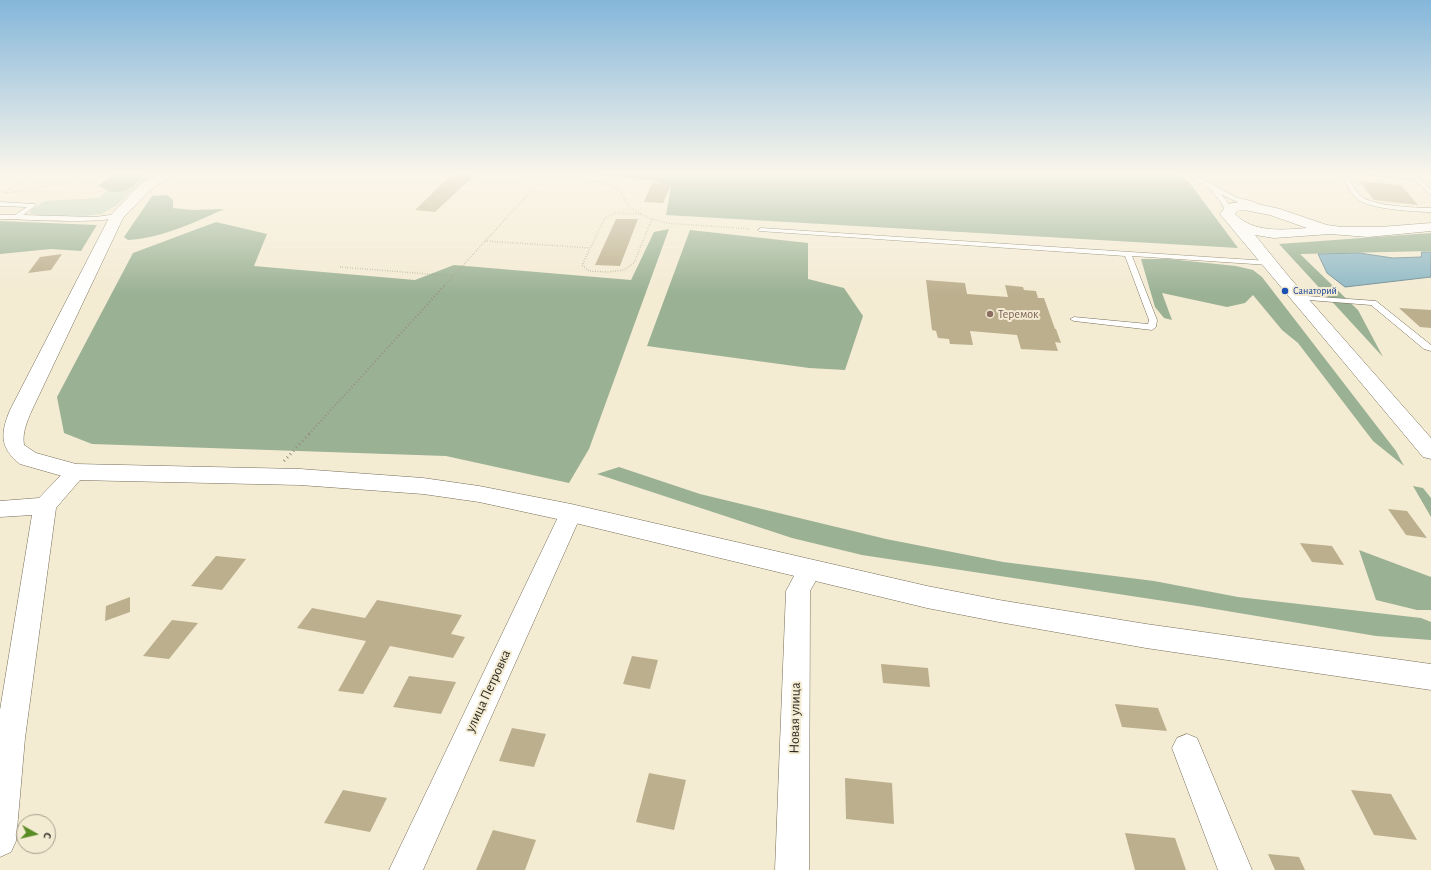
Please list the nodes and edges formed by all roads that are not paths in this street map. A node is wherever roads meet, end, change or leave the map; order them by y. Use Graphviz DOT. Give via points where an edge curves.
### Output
graph roads {
  1 [pos="24,213"];
  2 [pos="119,213"];
  3 [pos="1227,213"];
  4 [pos="1277,213"];
  5 [pos="0,216"];
  6 [pos="116,216"];
  7 [pos="18,217"];
  8 [pos="1292,218"];
  9 [pos="1237,224"];
  10 [pos="1431,227"];
  11 [pos="761,230"];
  12 [pos="1329,230"];
  13 [pos="1286,234"];
  14 [pos="1258,248"];
  15 [pos="1128,255"];
  16 [pos="1269,263"];
  17 [pos="1296,297"];
  18 [pos="1074,319"];
  19 [pos="1431,348"];
  20 [pos="1431,452"];
  21 [pos="76,472"];
  22 [pos="45,506"];
  23 [pos="0,509"];
  24 [pos="571,513"];
  25 [pos="810,570"];
  26 [pos="1431,677"];
  27 [pos="1187,748"];
  28 [pos="0,841"];
  29 [pos="406,870"];
  30 [pos="792,870"];
  31 [pos="1234,870"];
  1 -- 7 [label="lane"];
  2 -- 6 [label="main road"];
  3 -- 9 [label="main road" via="1230,219"];
  4 -- 8 [label="main road"];
  5 -- 7 [label="lane"];
  6 -- 7 [label="lane" via="95,219"];
  6 -- 21 [label="main road" via="21,410 12,438 14,447 20,454 39,463"];
  8 -- 12 [label="main road"];
  8 -- 13 [label="main road" via="1300,226 1297,231"];
  9 -- 13 [label="main road" via="1265,233"];
  9 -- 14 [label="main road"];
  10 -- 12 [label="main road" via="1360,232"];
  11 -- 15 [label="lane"];
  12 -- 13 [label="main road"];
  13 -- 14 [label="main road" via="1262,241"];
  14 -- 16 [label="main road"];
  15 -- 16 [label="lane"];
  15 -- 18 [label="lane" via="1153,320 1152,327"];
  16 -- 17 [label="main road"];
  17 -- 19 [label="lane" via="1373,302 1427,348"];
  17 -- 20 [label="main road"];
  21 -- 22 [label="street"];
  21 -- 24 [label="main road" via="356,480 423,486 520,501"];
  22 -- 23 [label="street"];
  22 -- 28 [label="street" via="10,738"];
  24 -- 25 [label="main road"];
  24 -- 29 [label="street, улица Петровка"];
  25 -- 26 [label="main road" via="927,597 1067,623"];
  25 -- 30 [label="street, Новая улица" via="798,591"];
  27 -- 31 [label="street"];
}
